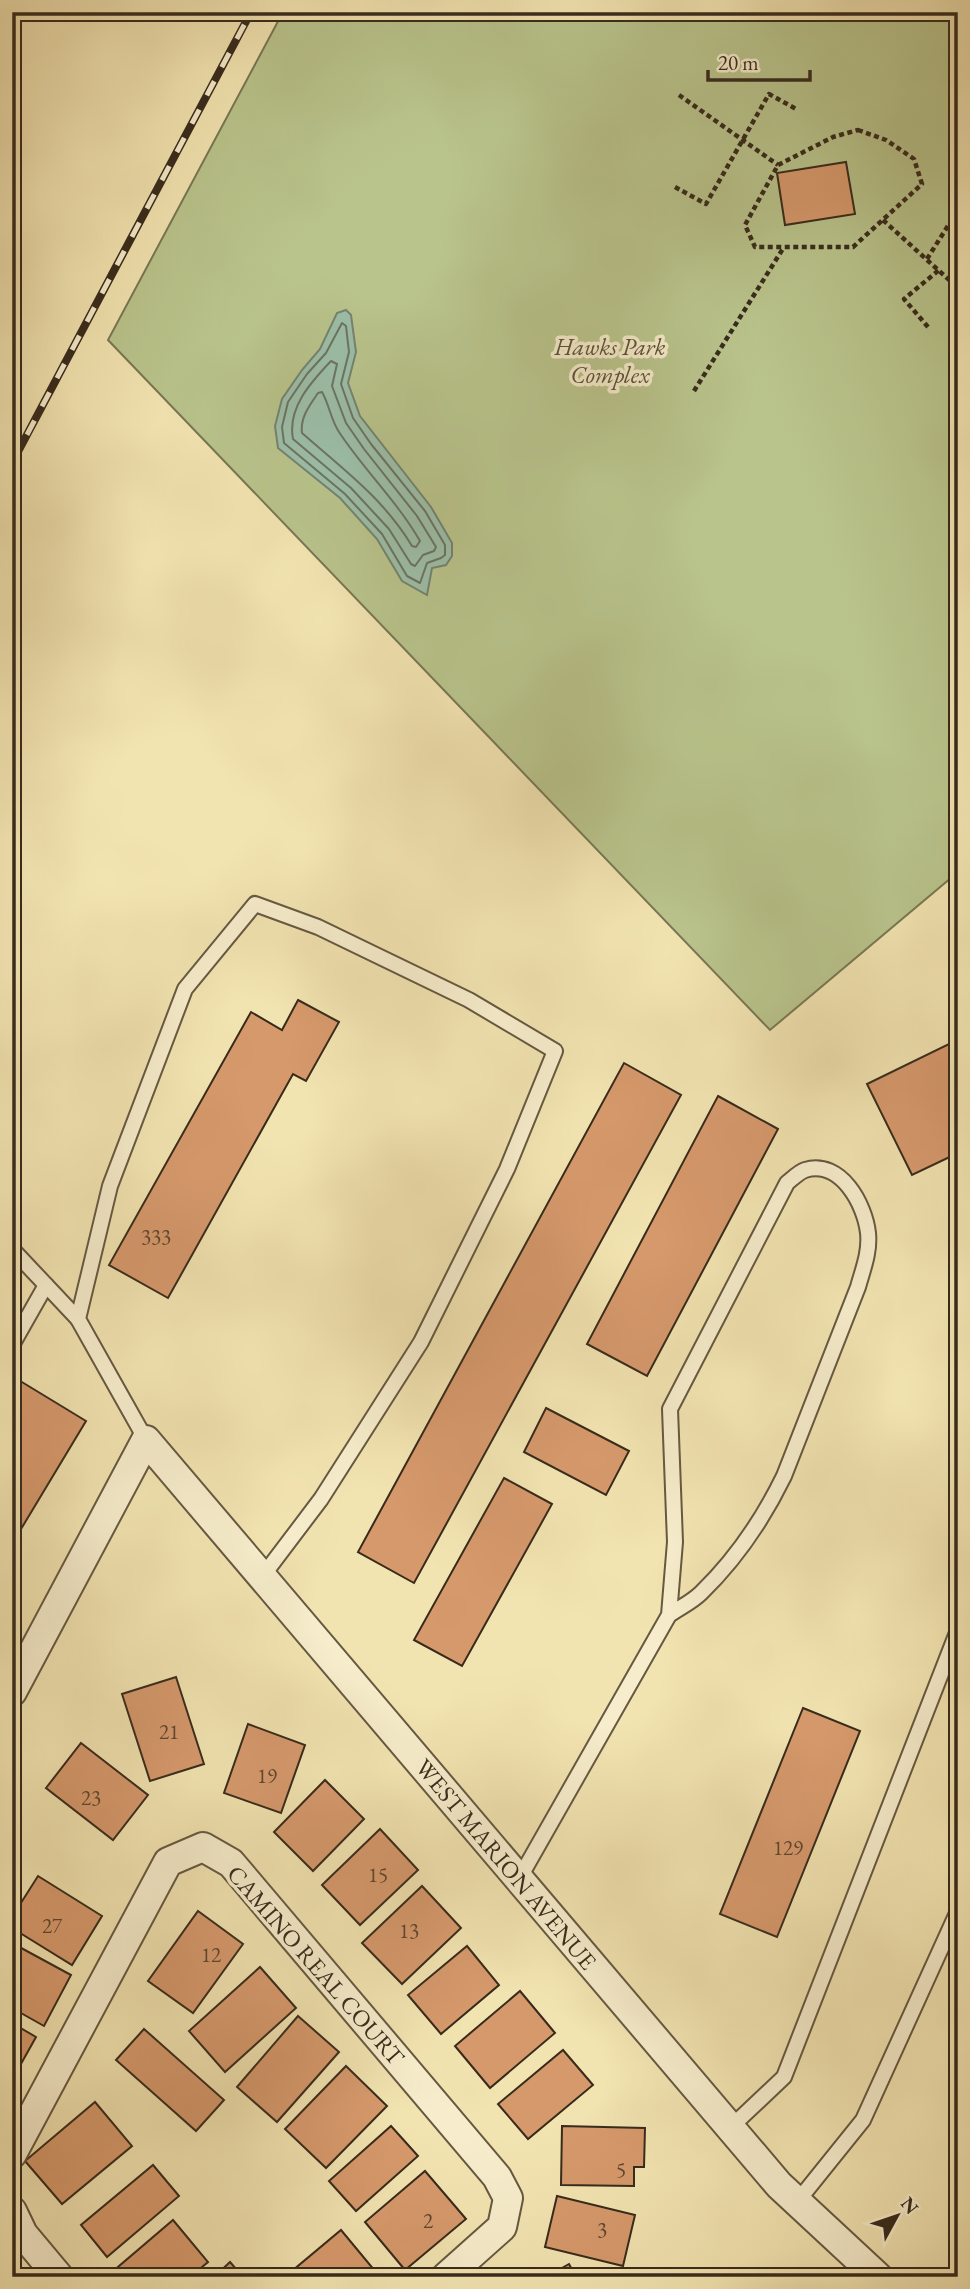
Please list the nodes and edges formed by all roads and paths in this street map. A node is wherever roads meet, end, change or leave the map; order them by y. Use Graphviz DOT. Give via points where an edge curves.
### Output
graph roads {
  1 [pos="679,95"];
  2 [pos="798,110"];
  3 [pos="742,139"];
  4 [pos="778,165"];
  5 [pos="675,187"];
  6 [pos="958,214"];
  7 [pos="883,220"];
  8 [pos="784,247"];
  9 [pos="927,260"];
  10 [pos="939,270"];
  11 [pos="958,288"];
  12 [pos="928,327"];
  13 [pos="694,391"];
  14 [pos="12,1249"];
  15 [pos="46,1285"];
  16 [pos="78,1319"];
  17 [pos="12,1345"];
  18 [pos="146,1440"];
  19 [pos="262,1577"];
  20 [pos="669,1615"];
  21 [pos="957,1635"];
  22 [pos="12,1692"];
  23 [pos="519,1879"];
  24 [pos="958,1911"];
  25 [pos="730,2128"];
  26 [pos="12,2154"];
  27 [pos="797,2202"];
  28 [pos="12,2211"];
  29 [pos="59,2277"];
  30 [pos="446,2277"];
  31 [pos="878,2277"];
  1 -- 3 [label="path"];
  2 -- 3 [label="path" via="769,93"];
  3 -- 4 [label="path"];
  3 -- 5 [label="path" via="706,204"];
  4 -- 7 [label="path" via="833,137 859,130 886,140 914,159 922,184"];
  4 -- 8 [label="path" via="745,225 755,247"];
  6 -- 9 [label="path"];
  7 -- 8 [label="path" via="853,247"];
  7 -- 9 [label="path"];
  8 -- 13 [label="path"];
  9 -- 10 [label="path"];
  10 -- 11 [label="path"];
  10 -- 12 [label="path" via="904,299"];
  14 -- 15 [label="lane"];
  15 -- 16 [label="lane"];
  15 -- 17 [label="lane"];
  16 -- 18 [label="lane"];
  16 -- 19 [label="lane" via="110,1186 186,989 256,904 318,927 456,994 555,1051 507,1169 421,1342 321,1499"];
  18 -- 19 [label="street, WEST MARION AVENUE"];
  18 -- 22 [label="street"];
  19 -- 23 [label="street, WEST MARION AVENUE"];
  20 -- 20 [label="lane" via="676,1542 670,1409 787,1183 805,1170 824,1170 840,1178 864,1213 867,1255 858,1287 769,1506 699,1595"];
  20 -- 23 [label="lane"];
  21 -- 25 [label="lane" via="784,2077"];
  23 -- 25 [label="street, WEST MARION AVENUE"];
  24 -- 27 [label="lane" via="863,2120"];
  25 -- 27 [label="street, WEST MARION AVENUE"];
  26 -- 30 [label="street, CAMINO REAL COURT" via="167,1862 203,1847 231,1863 498,2176 508,2198 502,2227"];
  27 -- 31 [label="street, WEST MARION AVENUE"];
  28 -- 29 [label="street" via="23,2234"];
}
